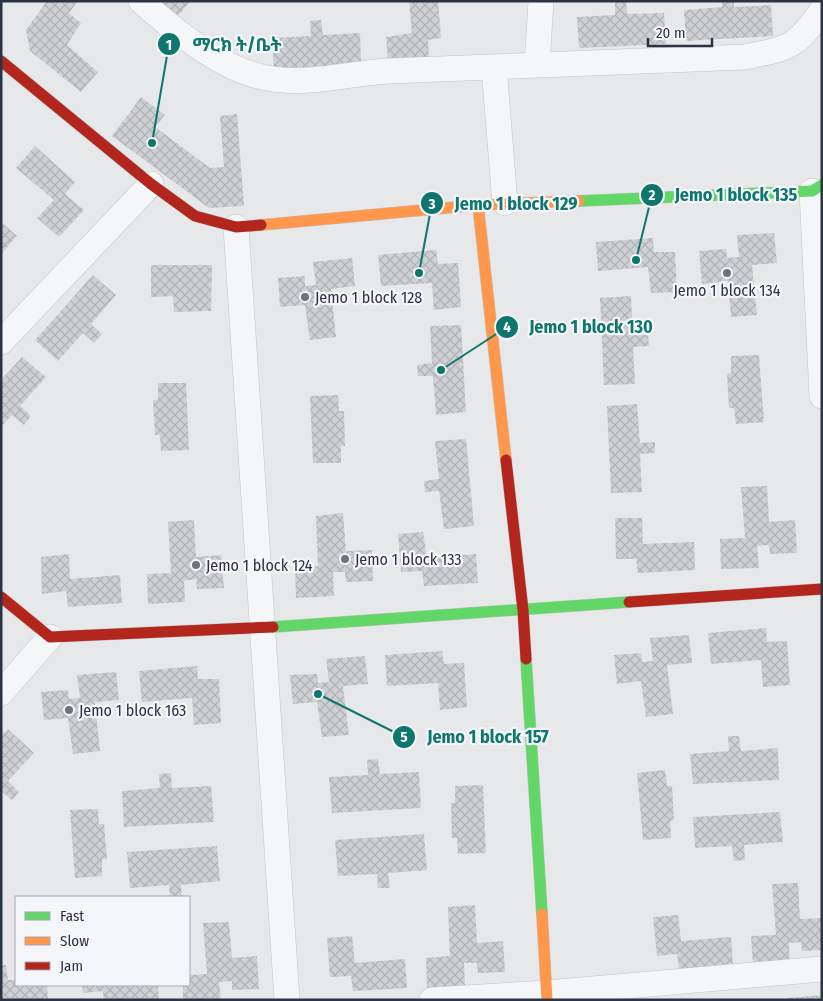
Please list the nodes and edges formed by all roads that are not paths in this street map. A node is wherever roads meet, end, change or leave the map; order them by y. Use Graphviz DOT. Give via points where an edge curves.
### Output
graph roads {
  1 [pos="141,1"];
  2 [pos="541,1"];
  3 [pos="822,10"];
  4 [pos="1,61"];
  5 [pos="537,65"];
  6 [pos="494,67"];
  7 [pos="151,184"];
  8 [pos="817,188"];
  9 [pos="478,204"];
  10 [pos="504,204"];
  11 [pos="236,227"];
  12 [pos="1,342"];
  13 [pos="822,396"];
  14 [pos="822,589"];
  15 [pos="1,597"];
  16 [pos="523,610"];
  17 [pos="264,628"];
  18 [pos="50,637"];
  19 [pos="1,693"];
  20 [pos="822,969"];
  21 [pos="547,997"];
  22 [pos="287,1000"];
  23 [pos="432,1000"];
  1 -- 6 [label="street" via="223,61 255,76 271,79 290,81 366,73"];
  2 -- 5 [label="street"];
  3 -- 5 [label="street" via="802,38 781,50 745,57"];
  4 -- 7 [label="street"];
  5 -- 6 [label="street"];
  6 -- 10 [label="street"];
  7 -- 11 [label="street" via="195,216"];
  7 -- 12 [label="street"];
  8 -- 10 [label="street"];
  8 -- 13 [label="street"];
  9 -- 10 [label="street"];
  9 -- 11 [label="street"];
  9 -- 16 [label="street"];
  11 -- 17 [label="street"];
  14 -- 16 [label="street"];
  15 -- 18 [label="street"];
  16 -- 17 [label="street"];
  16 -- 21 [label="street"];
  17 -- 18 [label="street"];
  17 -- 22 [label="street"];
  18 -- 19 [label="street"];
  20 -- 21 [label="street"];
  21 -- 23 [label="street"];
}
